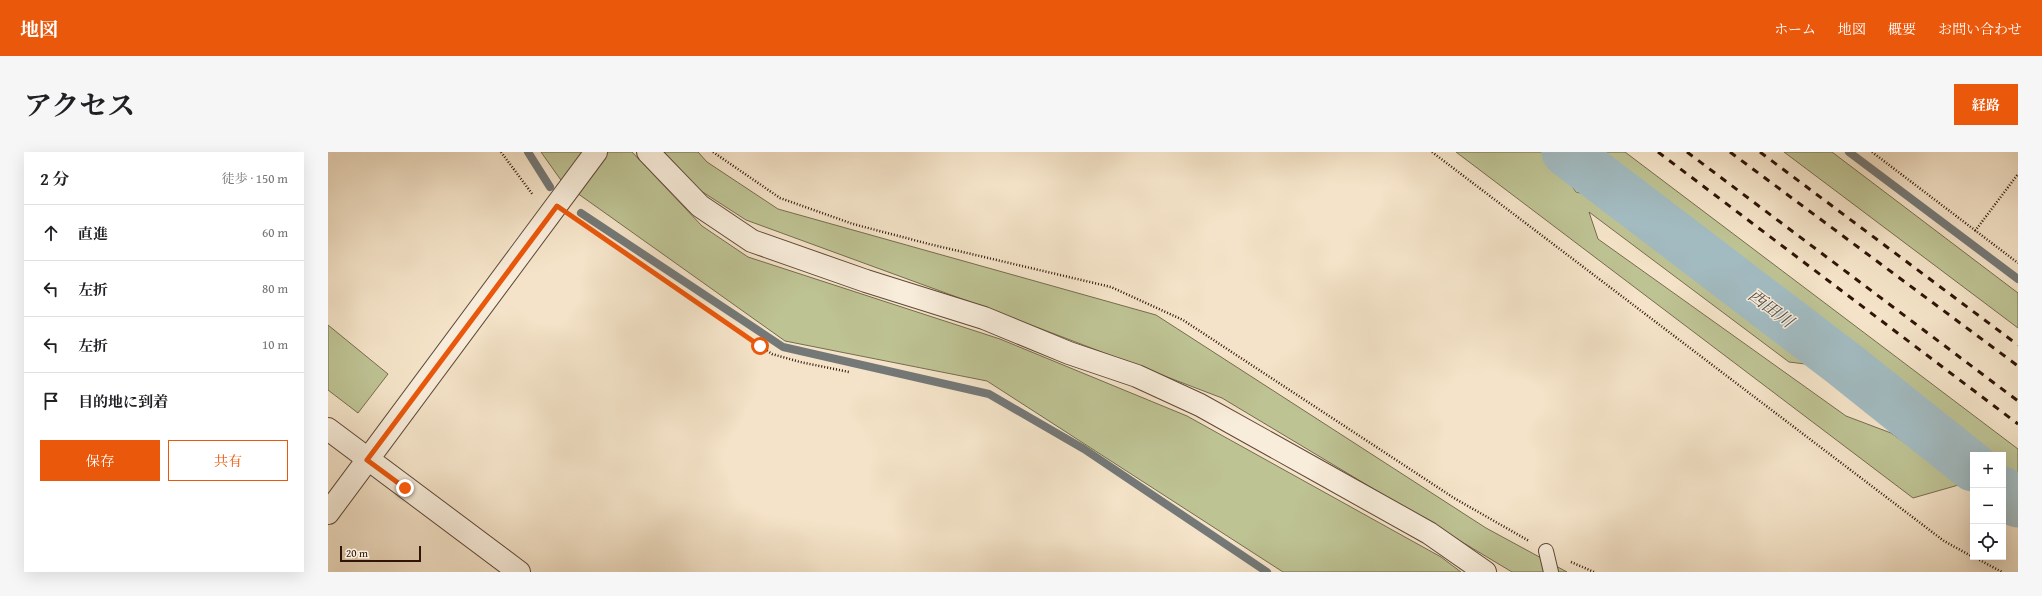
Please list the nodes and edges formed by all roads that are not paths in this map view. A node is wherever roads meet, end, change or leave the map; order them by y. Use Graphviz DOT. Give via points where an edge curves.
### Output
graph roads {
  1 [pos="596,152"];
  2 [pos="648,152"];
  3 [pos="328,429"];
  4 [pos="367,460"];
  5 [pos="328,513"];
  6 [pos="1546,551"];
  7 [pos="519,572"];
  8 [pos="1485,572"];
  9 [pos="1551,572"];
  1 -- 4 [label="street"];
  2 -- 8 [label="street" via="700,206 752,241 866,281 984,318 1069,353 1137,376 1200,405 1429,533"];
  3 -- 4 [label="street"];
  4 -- 5 [label="street"];
  4 -- 7 [label="street"];
  6 -- 9 [label="lane"];
}
